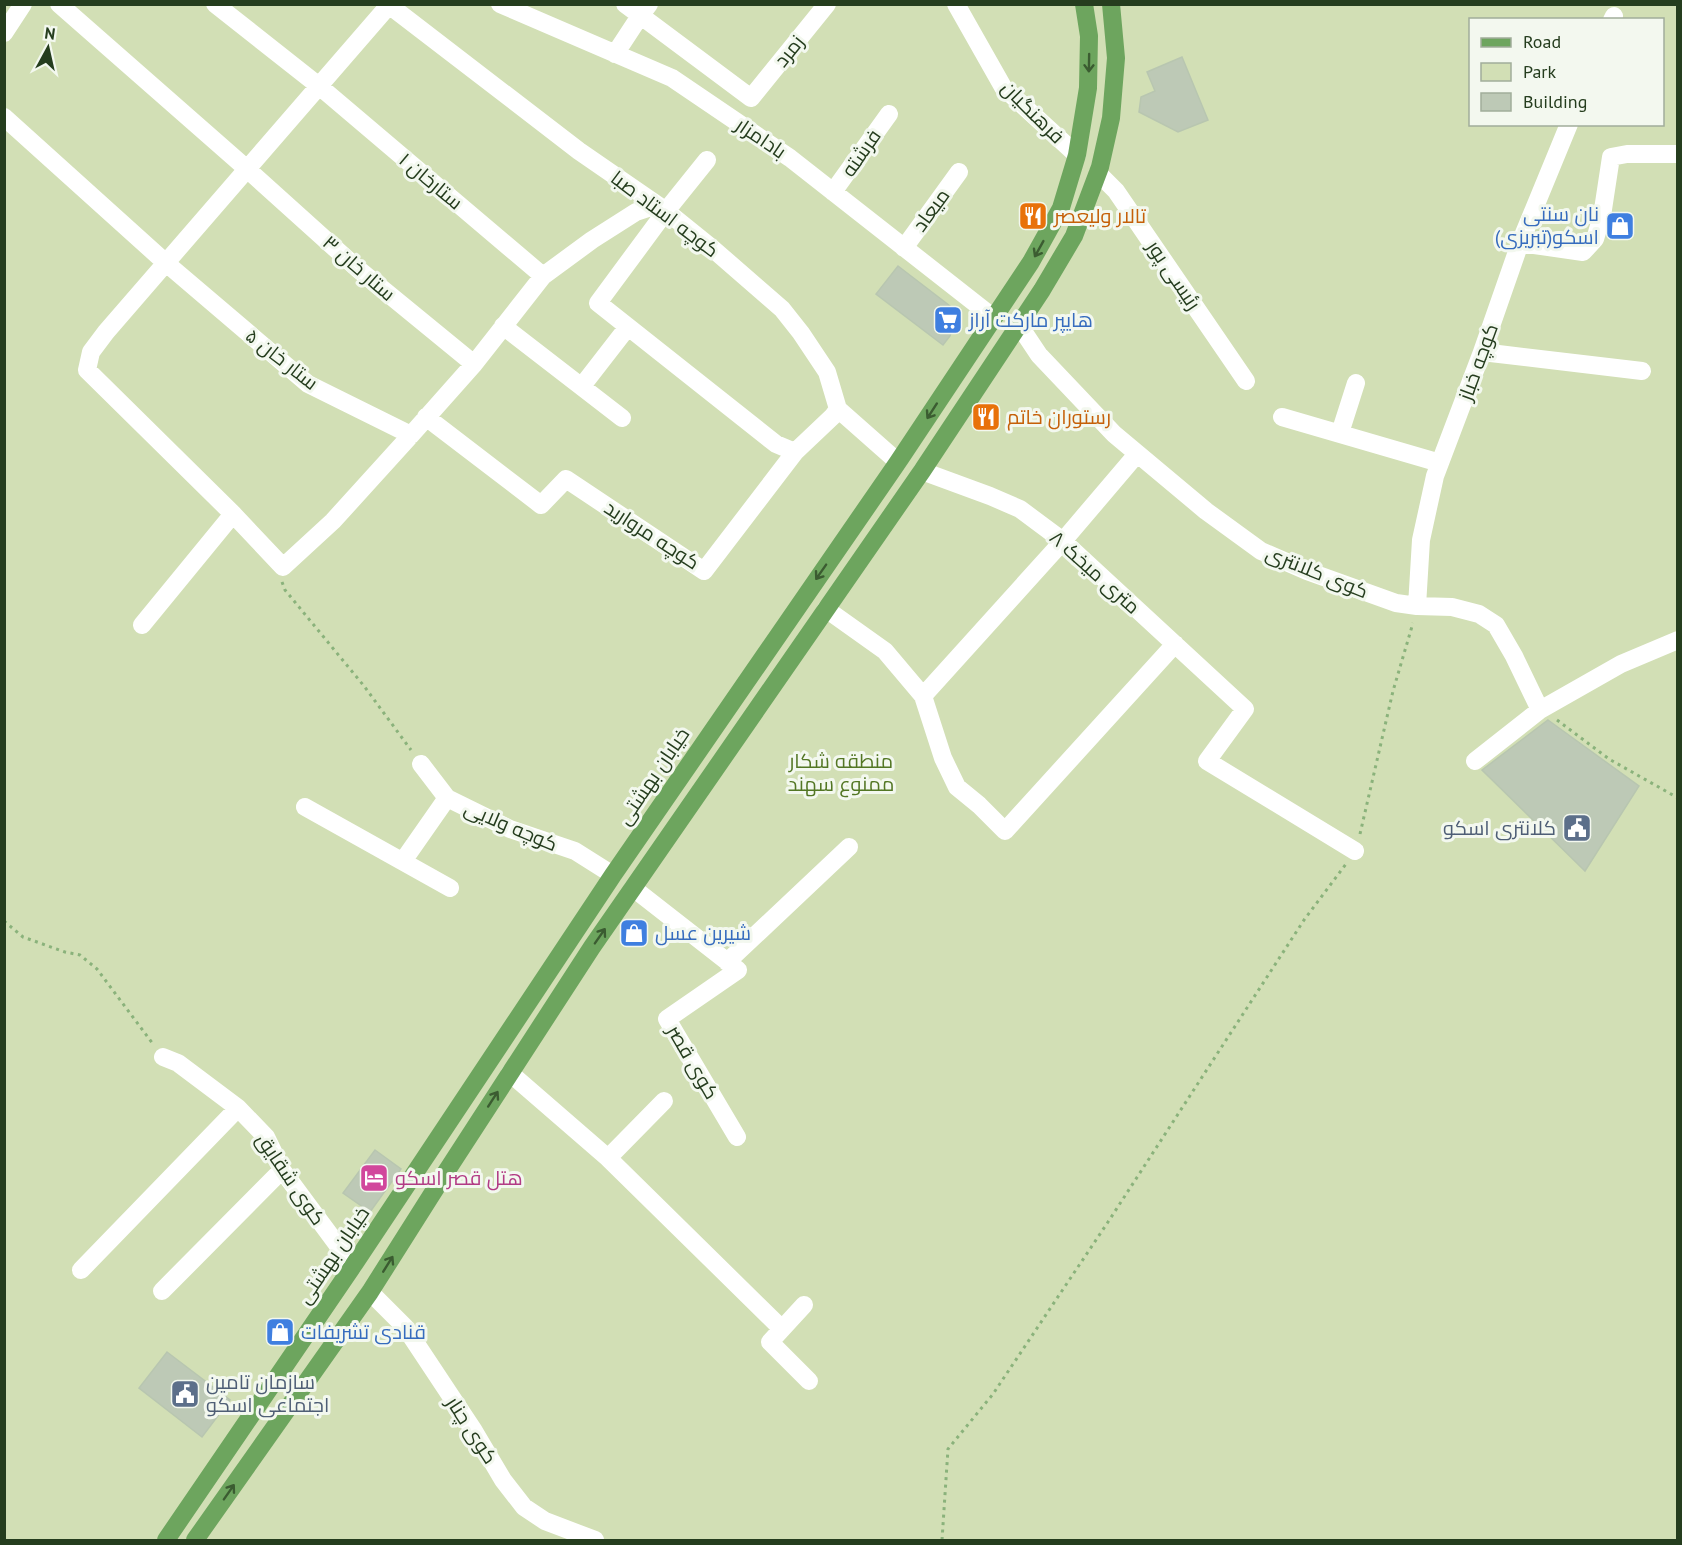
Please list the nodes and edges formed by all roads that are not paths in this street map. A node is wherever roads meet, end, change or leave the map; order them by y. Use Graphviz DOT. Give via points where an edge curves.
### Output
graph roads {
  1 [pos="23,4"];
  2 [pos="59,4"];
  3 [pos="215,4"];
  4 [pos="500,4"];
  5 [pos="826,4"];
  6 [pos="956,4"];
  7 [pos="1084,4"];
  8 [pos="1110,4"];
  9 [pos="390,5"];
  10 [pos="638,8"];
  11 [pos="4,33"];
  12 [pos="615,54"];
  13 [pos="320,86"];
  14 [pos="889,114"];
  15 [pos="4,117"];
  16 [pos="1568,126"];
  17 [pos="1677,153"];
  18 [pos="1077,155"];
  19 [pos="707,160"];
  20 [pos="247,169"];
  21 [pos="959,172"];
  22 [pos="1098,173"];
  23 [pos="833,192"];
  24 [pos="661,208"];
  25 [pos="1520,243"];
  26 [pos="904,249"];
  27 [pos="166,263"];
  28 [pos="543,276"];
  29 [pos="994,318"];
  30 [pos="1021,322"];
  31 [pos="503,326"];
  32 [pos="627,328"];
  33 [pos="1006,344"];
  34 [pos="1482,352"];
  35 [pos="474,364"];
  36 [pos="1642,371"];
  37 [pos="1246,381"];
  38 [pos="1356,383"];
  39 [pos="582,386"];
  40 [pos="838,409"];
  41 [pos="426,417"];
  42 [pos="1282,417"];
  43 [pos="622,418"];
  44 [pos="1340,434"];
  45 [pos="411,435"];
  46 [pos="795,452"];
  47 [pos="1137,454"];
  48 [pos="898,462"];
  49 [pos="1440,463"];
  50 [pos="922,471"];
  51 [pos="233,514"];
  52 [pos="1063,541"];
  53 [pos="1418,606"];
  54 [pos="826,609"];
  55 [pos="142,625"];
  56 [pos="1677,640"];
  57 [pos="1175,644"];
  58 [pos="923,696"];
  59 [pos="1540,710"];
  60 [pos="1475,761"];
  61 [pos="421,764"];
  62 [pos="447,798"];
  63 [pos="305,807"];
  64 [pos="849,847"];
  65 [pos="1355,851"];
  66 [pos="403,861"];
  67 [pos="613,875"];
  68 [pos="450,888"];
  69 [pos="633,888"];
  70 [pos="727,962"];
  71 [pos="164,1058"];
  72 [pos="510,1073"];
  73 [pos="664,1101"];
  74 [pos="237,1108"];
  75 [pos="738,1137"];
  76 [pos="608,1158"];
  77 [pos="282,1170"];
  78 [pos="353,1266"];
  79 [pos="81,1270"];
  80 [pos="162,1291"];
  81 [pos="370,1292"];
  82 [pos="804,1305"];
  83 [pos="782,1329"];
  84 [pos="809,1381"];
  85 [pos="166,1540"];
  86 [pos="195,1540"];
  87 [pos="595,1540"];
  1 -- 11 [label="street"];
  2 -- 20 [label="street, ستار خان ۳"];
  3 -- 13 [label="street, ستارخان ۱"];
  4 -- 12 [label="street, بادامزار"];
  5 -- 10 [label="street, زمرد" via="751,98"];
  6 -- 18 [label="street, فرهنگیان" via="1003,87"];
  7 -- 18 [label="main road, خیابان بهشتی, one-way" via="1089,36 1088,88"];
  8 -- 22 [label="main road" via="1116,58 1111,118"];
  9 -- 13 [label="street"];
  9 -- 24 [label="street, کوچه استاد صبا" via="579,151"];
  10 -- 12 [label="street"];
  12 -- 23 [label="street, بادامزار" via="672,78"];
  13 -- 20 [label="street"];
  13 -- 28 [label="street, ستارخان ۱"];
  14 -- 23 [label="street, فرشته"];
  15 -- 27 [label="street, ستار خان ۵"];
  16 -- 25 [label="street, کوچه خباز"];
  17 -- 25 [label="street" via="1611,157 1602,216 1595,238 1583,252"];
  18 -- 29 [label="main road, خیابان بهشتی, one-way" via="1061,208"];
  19 -- 24 [label="street"];
  20 -- 27 [label="street"];
  20 -- 35 [label="street, ستار خان ۳" via="358,269"];
  21 -- 26 [label="street, میعاد"];
  22 -- 30 [label="main road" via="1074,236"];
  22 -- 37 [label="street, رئیسی پور" via="1116,191"];
  23 -- 26 [label="street, بادامزار"];
  24 -- 28 [label="street" via="636,212"];
  24 -- 32 [label="street" via="598,303"];
  24 -- 40 [label="street, کوچه استاد صبا" via="782,309 827,372"];
  25 -- 34 [label="street, کوچه خباز"];
  26 -- 29 [label="street, بادامزار"];
  27 -- 45 [label="street, ستار خان ۵" via="308,384"];
  27 -- 51 [label="street" via="91,352 87,370"];
  28 -- 31 [label="street"];
  29 -- 30 [label="main road" via="1011,300 1021,304"];
  29 -- 33 [label="main road" via="984,340 991,349 998,350"];
  29 -- 48 [label="main road, خیابان بهشتی, one-way"];
  30 -- 33 [label="main road"];
  30 -- 47 [label="street, کوی کلانتری" via="1039,356"];
  31 -- 35 [label="street"];
  31 -- 39 [label="street"];
  32 -- 39 [label="street"];
  32 -- 46 [label="street" via="776,444"];
  33 -- 50 [label="main road"];
  34 -- 36 [label="street"];
  34 -- 49 [label="street, کوچه خباز"];
  35 -- 41 [label="street"];
  38 -- 44 [label="street"];
  39 -- 43 [label="street"];
  40 -- 46 [label="street"];
  40 -- 48 [label="street"];
  41 -- 45 [label="street"];
  41 -- 46 [label="street, کوچه مروارید" via="541,505 566,479 704,570"];
  42 -- 44 [label="street"];
  44 -- 49 [label="street"];
  45 -- 51 [label="street" via="333,521 283,567"];
  47 -- 52 [label="street"];
  47 -- 53 [label="street, کوی کلانتری" via="1261,551 1359,591"];
  48 -- 67 [label="main road, خیابان بهشتی, one-way"];
  49 -- 53 [label="street, کوچه خباز" via="1421,540"];
  50 -- 52 [label="street, ۸ متری میخک" via="1020,509"];
  50 -- 54 [label="main road"];
  51 -- 55 [label="street"];
  52 -- 57 [label="street, ۸ متری میخک"];
  52 -- 58 [label="street"];
  53 -- 59 [label="street, کوی کلانتری" via="1452,607 1479,614 1496,625"];
  54 -- 58 [label="street" via="885,651"];
  54 -- 69 [label="main road"];
  56 -- 59 [label="street" via="1621,664"];
  57 -- 58 [label="street" via="1005,831 957,787"];
  57 -- 65 [label="street, ۸ متری میخک" via="1245,709 1207,761"];
  59 -- 60 [label="street"];
  61 -- 62 [label="street, کوچه ولایی"];
  62 -- 66 [label="street"];
  62 -- 67 [label="street, کوچه ولایی" via="510,829 575,851"];
  63 -- 66 [label="street"];
  64 -- 70 [label="street"];
  66 -- 68 [label="street"];
  67 -- 78 [label="main road, خیابان بهشتی"];
  69 -- 70 [label="street"];
  72 -- 69 [label="main road, one-way"];
  70 -- 75 [label="street, کوی قصر" via="738,970 667,1019"];
  71 -- 74 [label="street, کوی شقایق" via="178,1063"];
  72 -- 76 [label="street"];
  81 -- 72 [label="main road, one-way"];
  73 -- 76 [label="street"];
  74 -- 77 [label="street, کوی شقایق" via="266,1137"];
  74 -- 79 [label="street"];
  76 -- 83 [label="street"];
  77 -- 78 [label="street, کوی شقایق"];
  77 -- 80 [label="street"];
  78 -- 85 [label="main road, خیابان بهشتی"];
  86 -- 81 [label="main road, one-way"];
  81 -- 87 [label="street, کوی چنار" via="405,1327 524,1507 545,1521"];
  82 -- 83 [label="street"];
  83 -- 84 [label="street" via="770,1342"];
}
